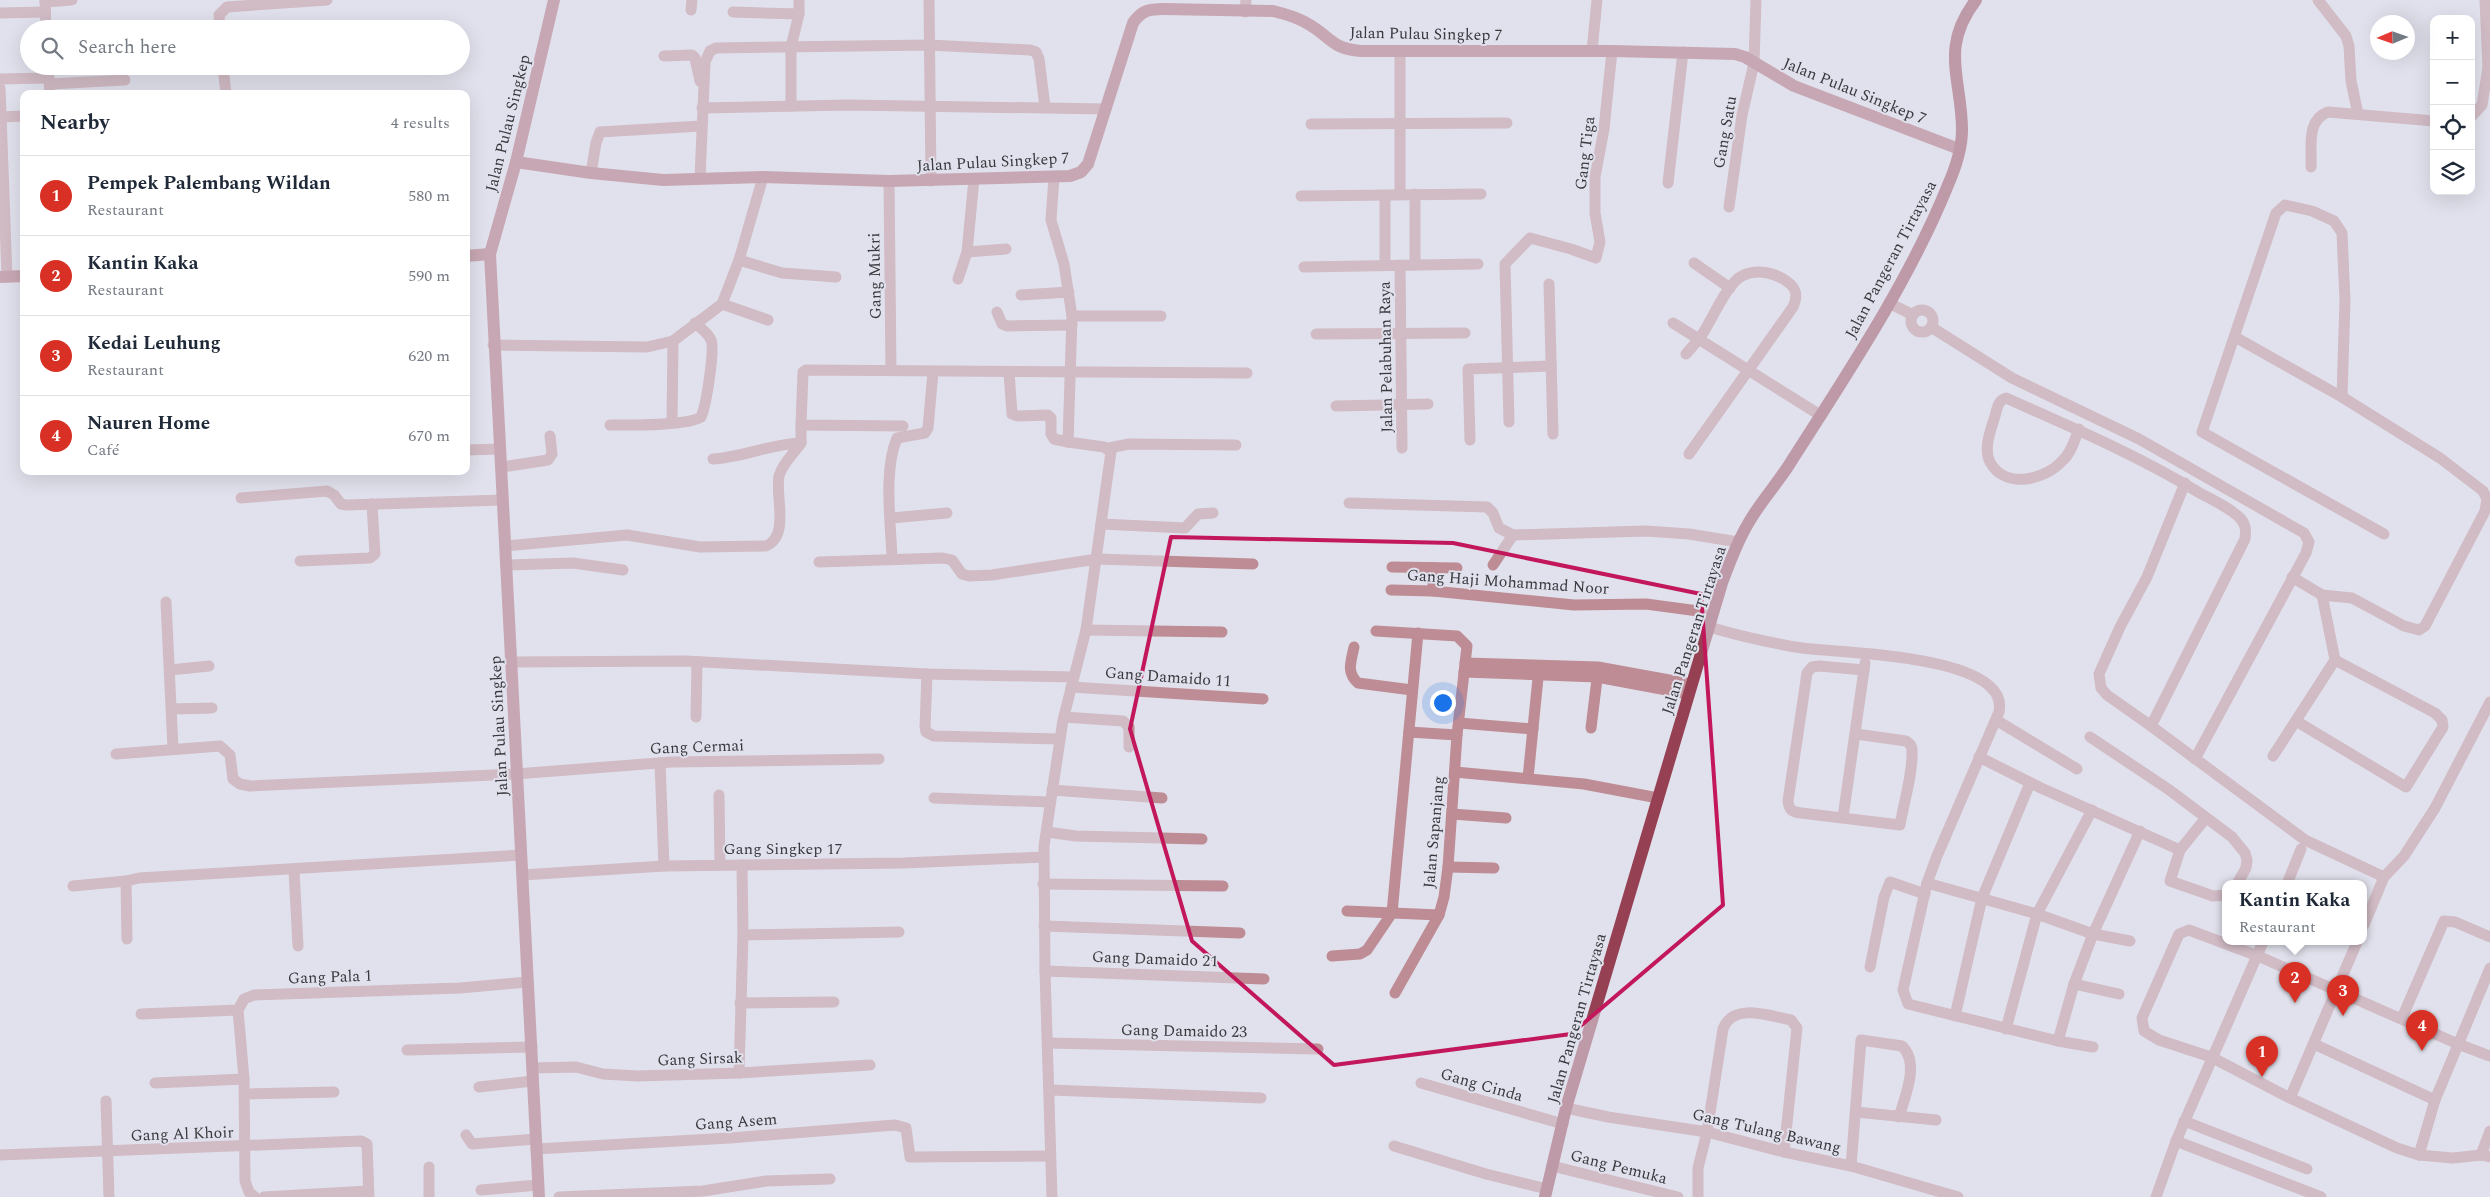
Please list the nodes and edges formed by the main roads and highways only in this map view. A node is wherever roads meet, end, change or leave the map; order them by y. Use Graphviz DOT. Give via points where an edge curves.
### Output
graph roads {
  1 [pos="1976,0"];
  2 [pos="1546,1193"];
  1 -- 2 [label="main road, Jalan Pangeran Tirtayasa" via="1962,22 1954,56 1962,131 1948,184 1936,213 1889,303 1788,466 1753,514 1722,582 1566,1108"];
}
